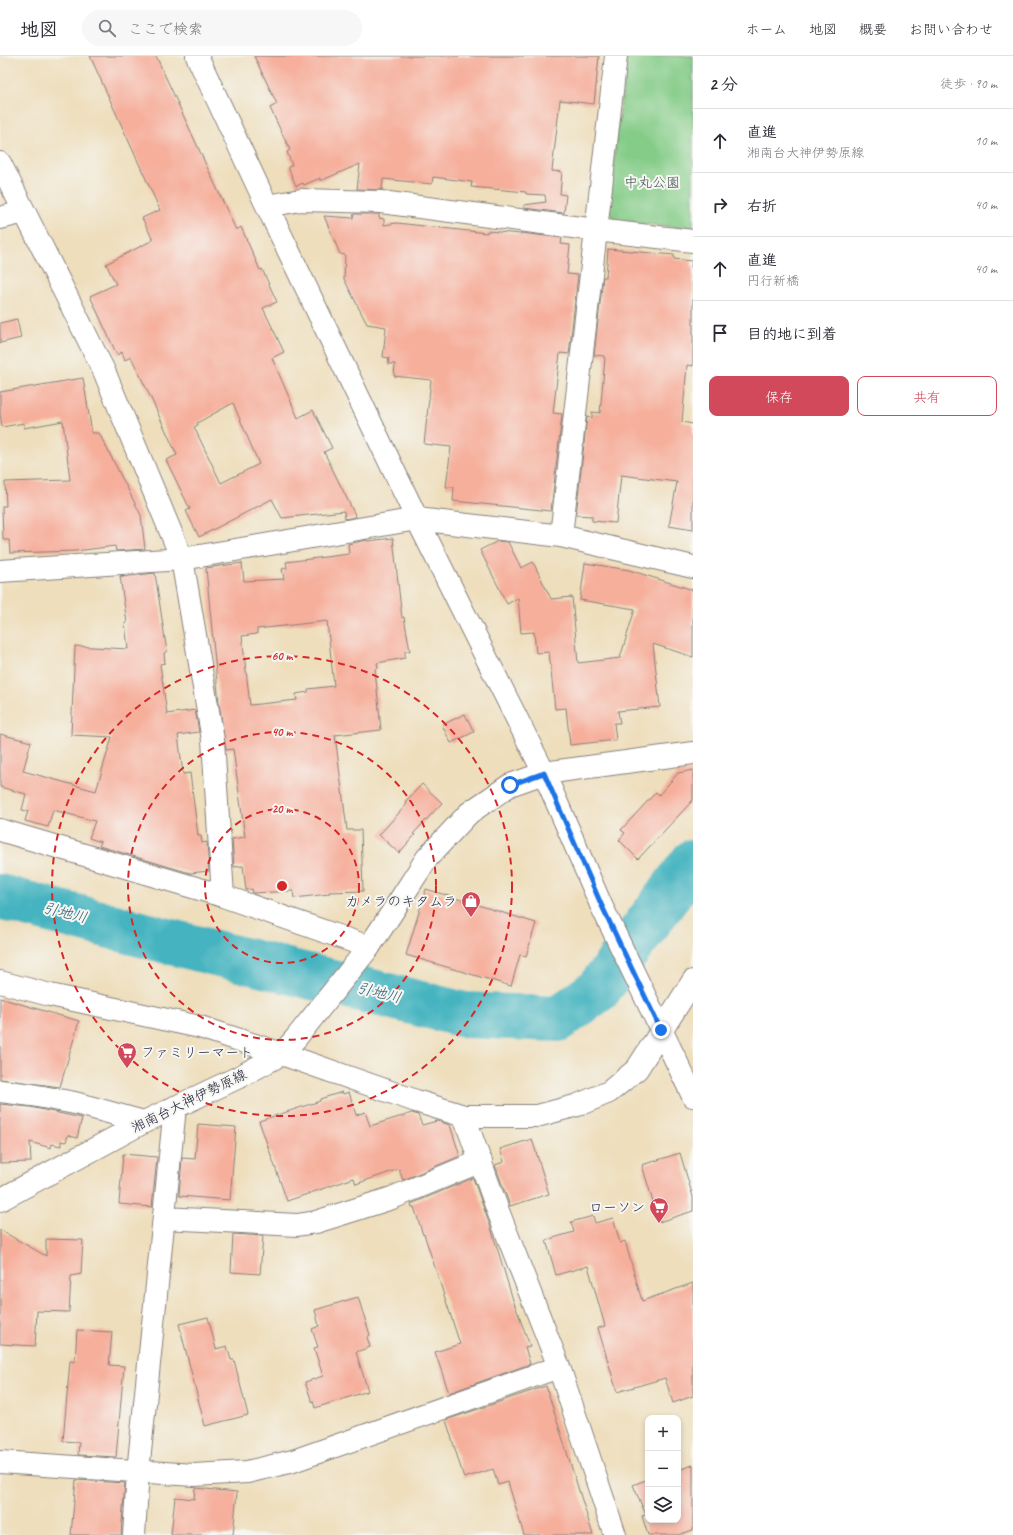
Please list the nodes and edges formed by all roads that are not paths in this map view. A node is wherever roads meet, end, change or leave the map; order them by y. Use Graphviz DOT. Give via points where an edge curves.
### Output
graph roads {
  1 [pos="197,56"];
  2 [pos="616,56"];
  3 [pos="0,163"];
  4 [pos="267,206"];
  5 [pos="24,212"];
  6 [pos="0,218"];
  7 [pos="596,230"];
  8 [pos="693,241"];
  9 [pos="418,519"];
  10 [pos="561,536"];
  11 [pos="182,560"];
  12 [pos="693,567"];
  13 [pos="0,571"];
  14 [pos="693,753"];
  15 [pos="544,773"];
  16 [pos="0,830"];
  17 [pos="223,896"];
  18 [pos="366,950"];
  19 [pos="693,981"];
  20 [pos="0,982"];
  21 [pos="661,1030"];
  22 [pos="282,1054"];
  23 [pos="0,1091"];
  24 [pos="693,1096"];
  25 [pos="175,1107"];
  26 [pos="464,1116"];
  27 [pos="144,1122"];
  28 [pos="481,1161"];
  29 [pos="0,1200"];
  30 [pos="164,1218"];
  31 [pos="559,1367"];
  32 [pos="0,1462"];
  33 [pos="138,1472"];
  34 [pos="134,1535"];
  35 [pos="615,1535"];
  1 -- 4 [label="street"];
  2 -- 7 [label="street"];
  3 -- 5 [label="street"];
  4 -- 7 [label="street" via="301,200 381,202"];
  4 -- 9 [label="street"];
  5 -- 6 [label="street"];
  5 -- 11 [label="street" via="104,371"];
  7 -- 8 [label="street"];
  7 -- 10 [label="street"];
  9 -- 10 [label="street"];
  9 -- 11 [label="street"];
  9 -- 15 [label="street"];
  10 -- 12 [label="street"];
  11 -- 13 [label="street"];
  11 -- 17 [label="street" via="213,740"];
  14 -- 15 [label="street, 湘南台大神伊勢原線"];
  15 -- 18 [label="street, 湘南台大神伊勢原線" via="510,785 469,812 427,858"];
  15 -- 21 [label="street" via="601,904"];
  16 -- 17 [label="street"];
  17 -- 18 [label="street"];
  18 -- 22 [label="street, 湘南台大神伊勢原線"];
  19 -- 21 [label="street"];
  20 -- 22 [label="street" via="200,1027"];
  21 -- 24 [label="street"];
  21 -- 26 [label="street" via="637,1069 609,1092 578,1105 537,1116"];
  22 -- 25 [label="street, 湘南台大神伊勢原線"];
  22 -- 26 [label="street"];
  23 -- 27 [label="street" via="75,1103"];
  25 -- 27 [label="street, 湘南台大神伊勢原線"];
  25 -- 30 [label="street"];
  26 -- 28 [label="street"];
  27 -- 29 [label="street, 湘南台大神伊勢原線"];
  28 -- 30 [label="street" via="392,1198 316,1222 296,1225"];
  28 -- 31 [label="street"];
  30 -- 33 [label="street"];
  31 -- 33 [label="street" via="293,1461 247,1472 194,1475"];
  31 -- 35 [label="street"];
  32 -- 33 [label="street"];
  33 -- 34 [label="street"];
}
